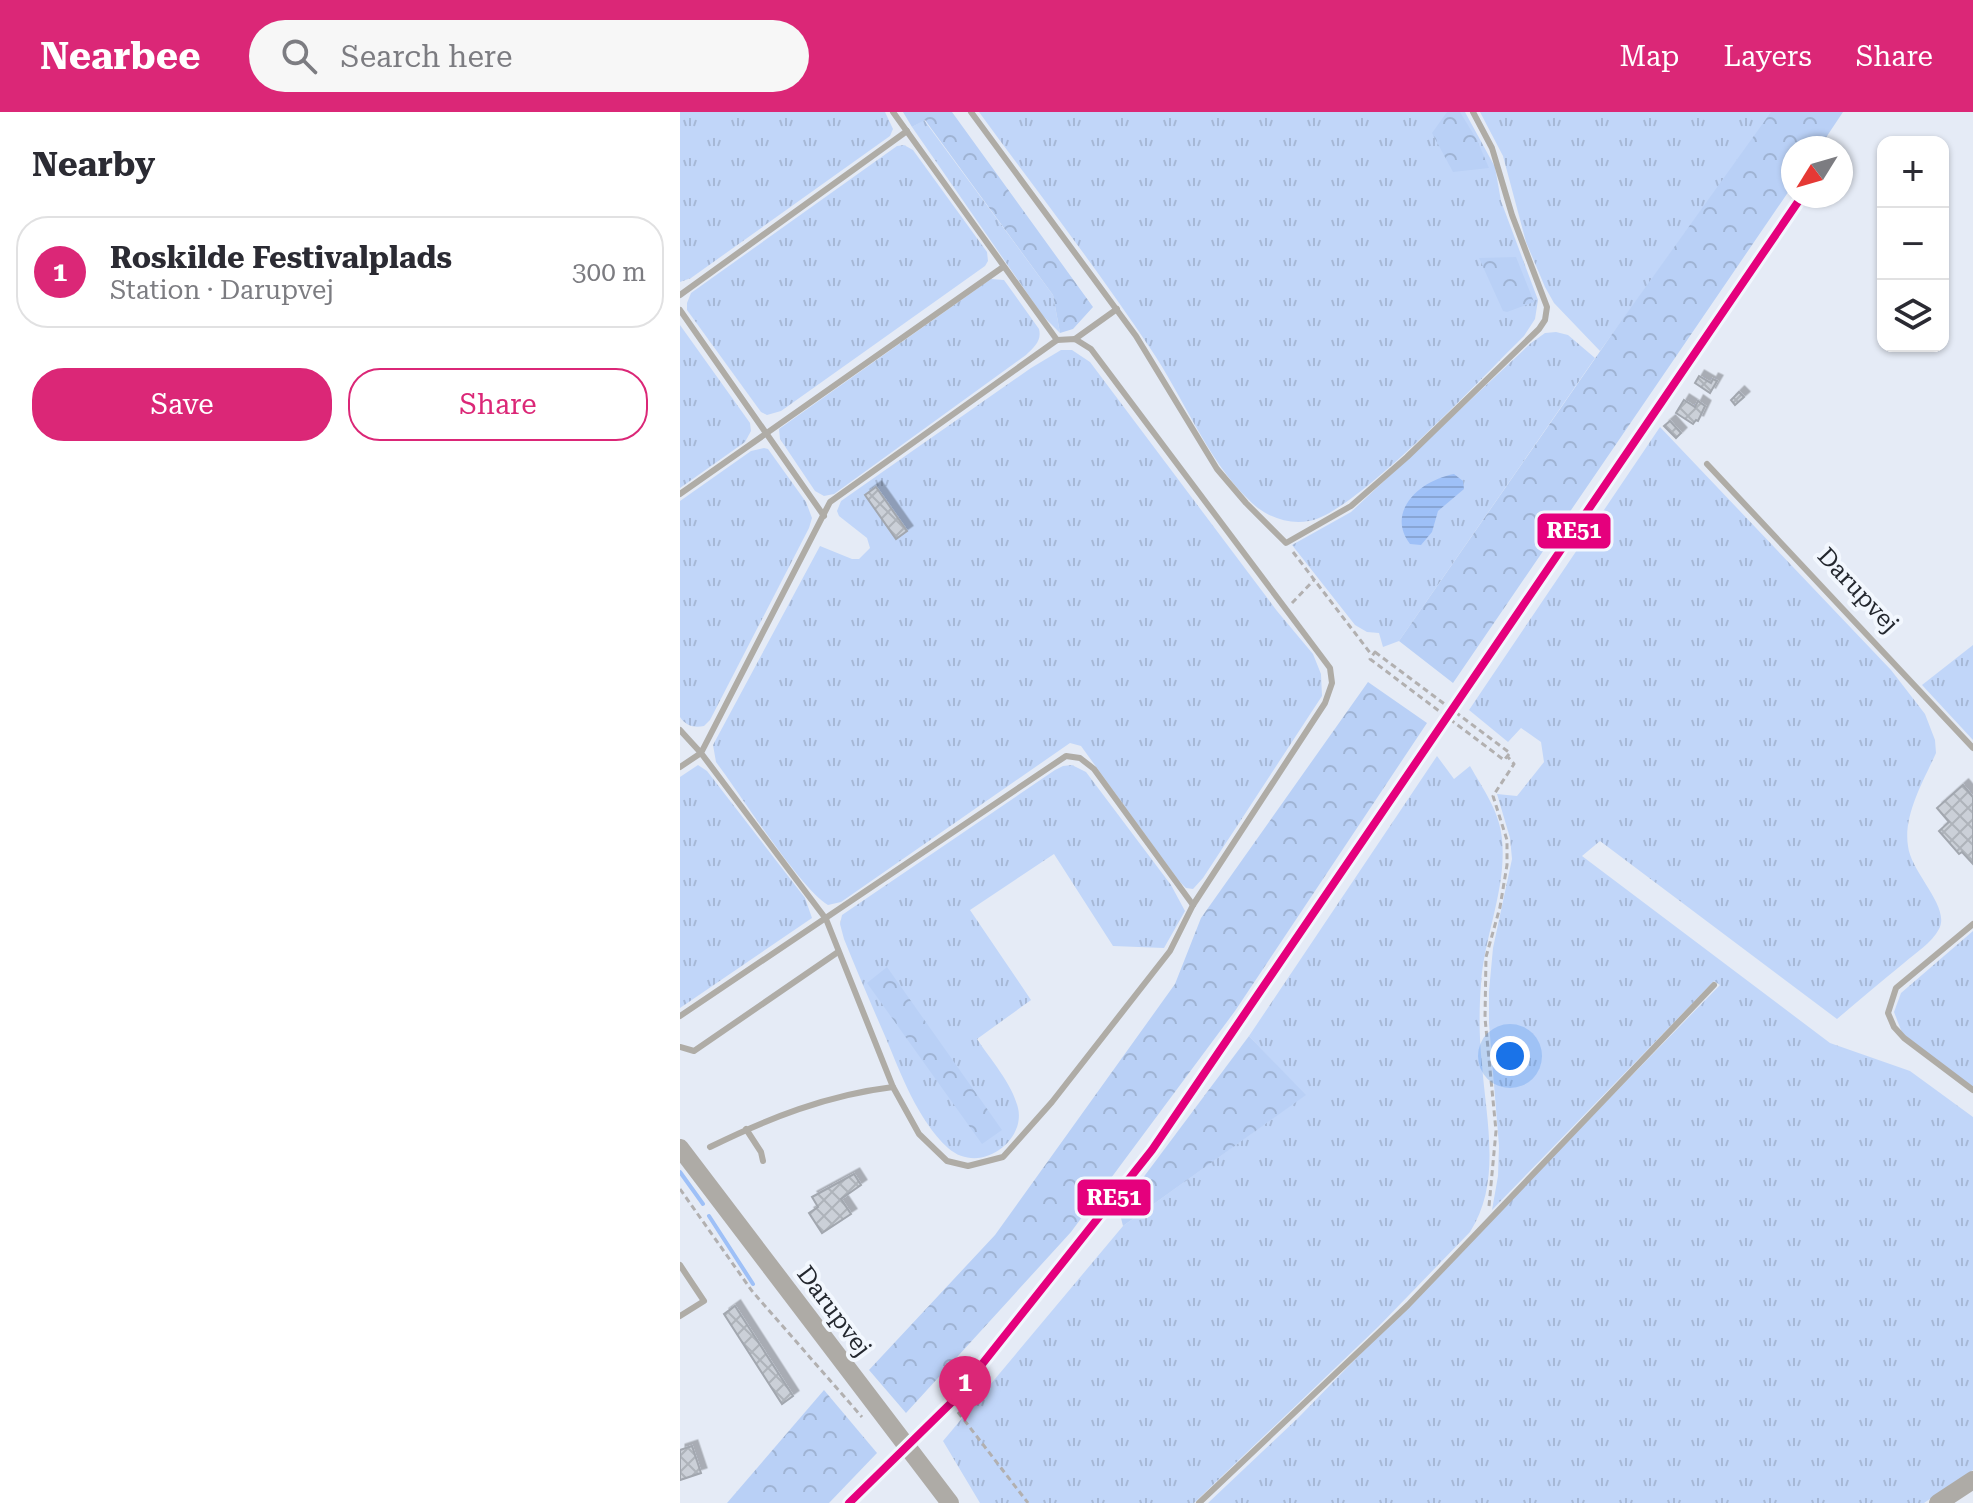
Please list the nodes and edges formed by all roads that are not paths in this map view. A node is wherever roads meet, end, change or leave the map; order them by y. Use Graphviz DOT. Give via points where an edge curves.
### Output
graph roads {
  1 [pos="893,112"];
  2 [pos="971,112"];
  3 [pos="1473,112"];
  4 [pos="907,131"];
  5 [pos="1003,267"];
  6 [pos="680,295"];
  7 [pos="1117,309"];
  8 [pos="680,310"];
  9 [pos="1075,339"];
  10 [pos="1057,340"];
  11 [pos="768,432"];
  12 [pos="1707,464"];
  13 [pos="680,494"];
  14 [pos="824,516"];
  15 [pos="680,730"];
  16 [pos="1973,748"];
  17 [pos="701,753"];
  18 [pos="680,767"];
  19 [pos="1193,905"];
  20 [pos="826,919"];
  21 [pos="1973,924"];
  22 [pos="838,952"];
  23 [pos="1714,985"];
  24 [pos="680,1016"];
  25 [pos="680,1047"];
  26 [pos="893,1087"];
  27 [pos="1973,1090"];
  28 [pos="746,1129"];
  29 [pos="710,1147"];
  30 [pos="680,1148"];
  31 [pos="763,1161"];
  32 [pos="680,1265"];
  33 [pos="680,1316"];
  34 [pos="1973,1480"];
  35 [pos="950,1503"];
  36 [pos="1199,1503"];
  37 [pos="1938,1503"];
  1 -- 4 [label="lane"];
  2 -- 7 [label="lane"];
  3 -- 7 [label="lane" via="1501,171 1547,307 1545,320 1351,506 1286,543 1217,469"];
  4 -- 5 [label="lane"];
  4 -- 6 [label="lane"];
  5 -- 10 [label="lane"];
  5 -- 11 [label="lane"];
  7 -- 9 [label="lane"];
  8 -- 11 [label="lane"];
  9 -- 10 [label="lane"];
  9 -- 19 [label="lane" via="1091,349 1330,668 1332,683 1325,703"];
  10 -- 14 [label="lane" via="830,502"];
  11 -- 13 [label="lane"];
  11 -- 14 [label="lane"];
  12 -- 16 [label="lane, Darupvej"];
  14 -- 17 [label="lane"];
  15 -- 17 [label="lane"];
  17 -- 18 [label="lane"];
  17 -- 20 [label="lane"];
  19 -- 20 [label="lane" via="1094,769 1080,758 1066,756"];
  19 -- 26 [label="lane" via="1170,951 1003,1157 968,1166 947,1161 919,1134"];
  20 -- 22 [label="lane"];
  20 -- 24 [label="lane"];
  21 -- 27 [label="lane" via="1896,988 1888,1013 1904,1038"];
  22 -- 25 [label="lane" via="694,1051"];
  22 -- 26 [label="lane"];
  23 -- 36 [label="lane" via="1408,1305"];
  26 -- 28 [label="lane" via="824,1099"];
  28 -- 29 [label="lane"];
  28 -- 31 [label="lane"];
  30 -- 35 [label="street, Darupvej" via="879,1420"];
  32 -- 33 [label="lane" via="704,1301"];
  34 -- 37 [label="street"];
}
